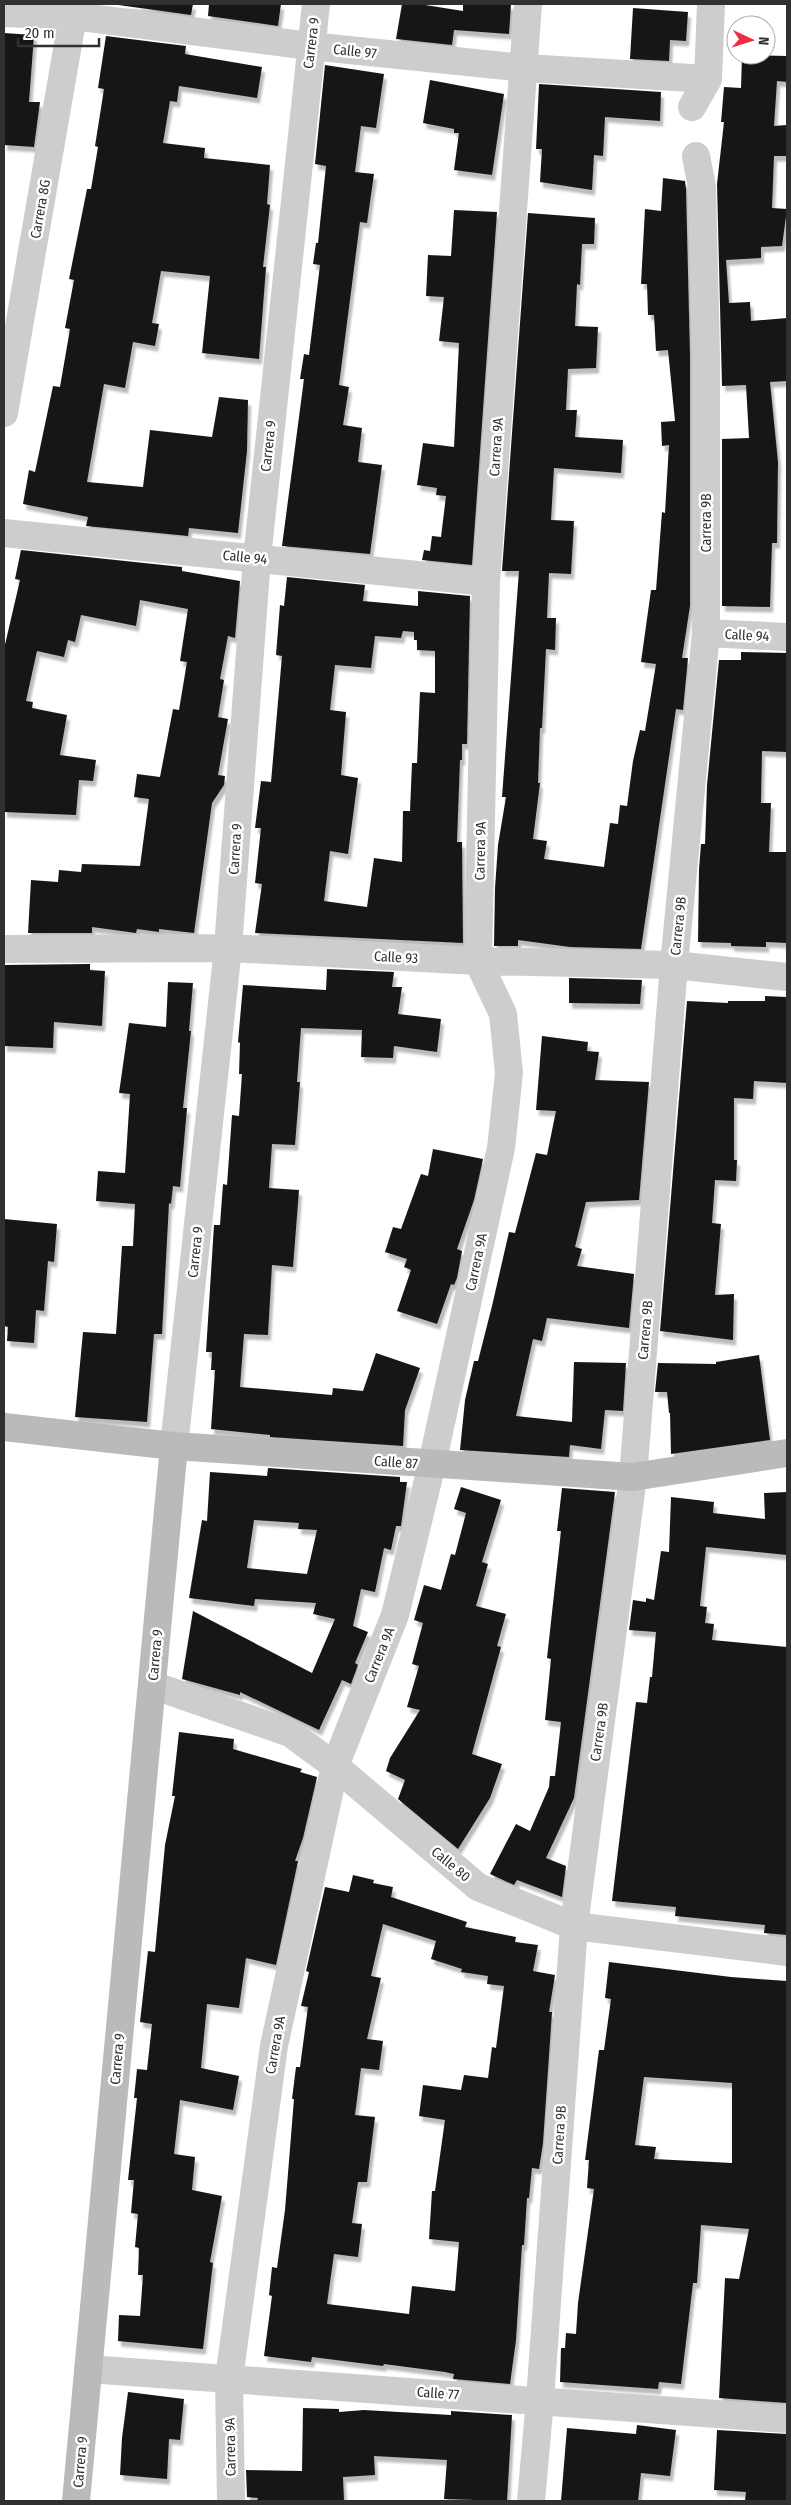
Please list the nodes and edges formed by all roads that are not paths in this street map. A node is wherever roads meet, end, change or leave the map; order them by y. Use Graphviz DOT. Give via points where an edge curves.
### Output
graph roads {
  1 [pos="316,4"];
  2 [pos="528,4"];
  3 [pos="711,4"];
  4 [pos="74,10"];
  5 [pos="4,13"];
  6 [pos="310,46"];
  7 [pos="524,68"];
  8 [pos="708,79"];
  9 [pos="692,107"];
  10 [pos="696,156"];
  11 [pos="4,414"];
  12 [pos="4,533"];
  13 [pos="257,558"];
  14 [pos="486,582"];
  15 [pos="706,633"];
  16 [pos="787,637"];
  17 [pos="228,948"];
  18 [pos="4,949"];
  19 [pos="478,961"];
  20 [pos="674,965"];
  21 [pos="787,977"];
  22 [pos="4,1427"];
  23 [pos="174,1446"];
  24 [pos="787,1454"];
  25 [pos="432,1464"];
  26 [pos="633,1477"];
  27 [pos="152,1685"];
  28 [pos="336,1766"];
  29 [pos="574,1926"];
  30 [pos="787,1952"];
  31 [pos="88,2369"];
  32 [pos="229,2379"];
  33 [pos="540,2400"];
  34 [pos="787,2419"];
  35 [pos="76,2501"];
  36 [pos="231,2501"];
  37 [pos="531,2501"];
  1 -- 6 [label="street, Carrera 9"];
  2 -- 7 [label="street, Carrera 9A"];
  3 -- 8 [label="street"];
  4 -- 5 [label="street, Calle 97"];
  4 -- 6 [label="street, Calle 97"];
  4 -- 11 [label="street, Carrera 8G"];
  6 -- 7 [label="street, Calle 97"];
  6 -- 13 [label="street, Carrera 9"];
  7 -- 8 [label="street, Calle 97"];
  7 -- 14 [label="street, Carrera 9A"];
  8 -- 9 [label="street"];
  10 -- 15 [label="street, Carrera 9B" via="702,186 706,355"];
  12 -- 13 [label="street, Calle 94"];
  13 -- 14 [label="street, Calle 94"];
  13 -- 17 [label="street, Carrera 9"];
  14 -- 19 [label="street, Carrera 9A"];
  15 -- 16 [label="street, Calle 94"];
  15 -- 20 [label="street, Carrera 9B"];
  17 -- 18 [label="street, Calle 93"];
  17 -- 19 [label="street, Calle 93"];
  17 -- 23 [label="street, Carrera 9"];
  19 -- 20 [label="street, Calle 93"];
  19 -- 25 [label="street, Carrera 9A" via="503,1014 509,1073 501,1148"];
  20 -- 21 [label="street, Calle 93"];
  20 -- 26 [label="street, Carrera 9B"];
  22 -- 23 [label="street, Calle 87"];
  23 -- 25 [label="street, Calle 87"];
  23 -- 27 [label="street, Carrera 9"];
  24 -- 26 [label="street, Calle 87"];
  25 -- 26 [label="street, Calle 87"];
  25 -- 28 [label="street, Carrera 9A" via="395,1615"];
  26 -- 29 [label="street, Carrera 9B"];
  27 -- 28 [label="street, Calle 80" via="290,1733"];
  27 -- 31 [label="street, Carrera 9"];
  28 -- 29 [label="street, Calle 80" via="478,1887"];
  28 -- 32 [label="street, Carrera 9A" via="274,2046"];
  29 -- 30 [label="street, Calle 80"];
  29 -- 33 [label="street, Carrera 9B"];
  31 -- 32 [label="street, Calle 77"];
  31 -- 35 [label="street, Carrera 9"];
  32 -- 33 [label="street, Calle 77"];
  32 -- 36 [label="street, Carrera 9A"];
  33 -- 34 [label="street, Calle 77"];
  33 -- 37 [label="street, Carrera 9B"];
}
